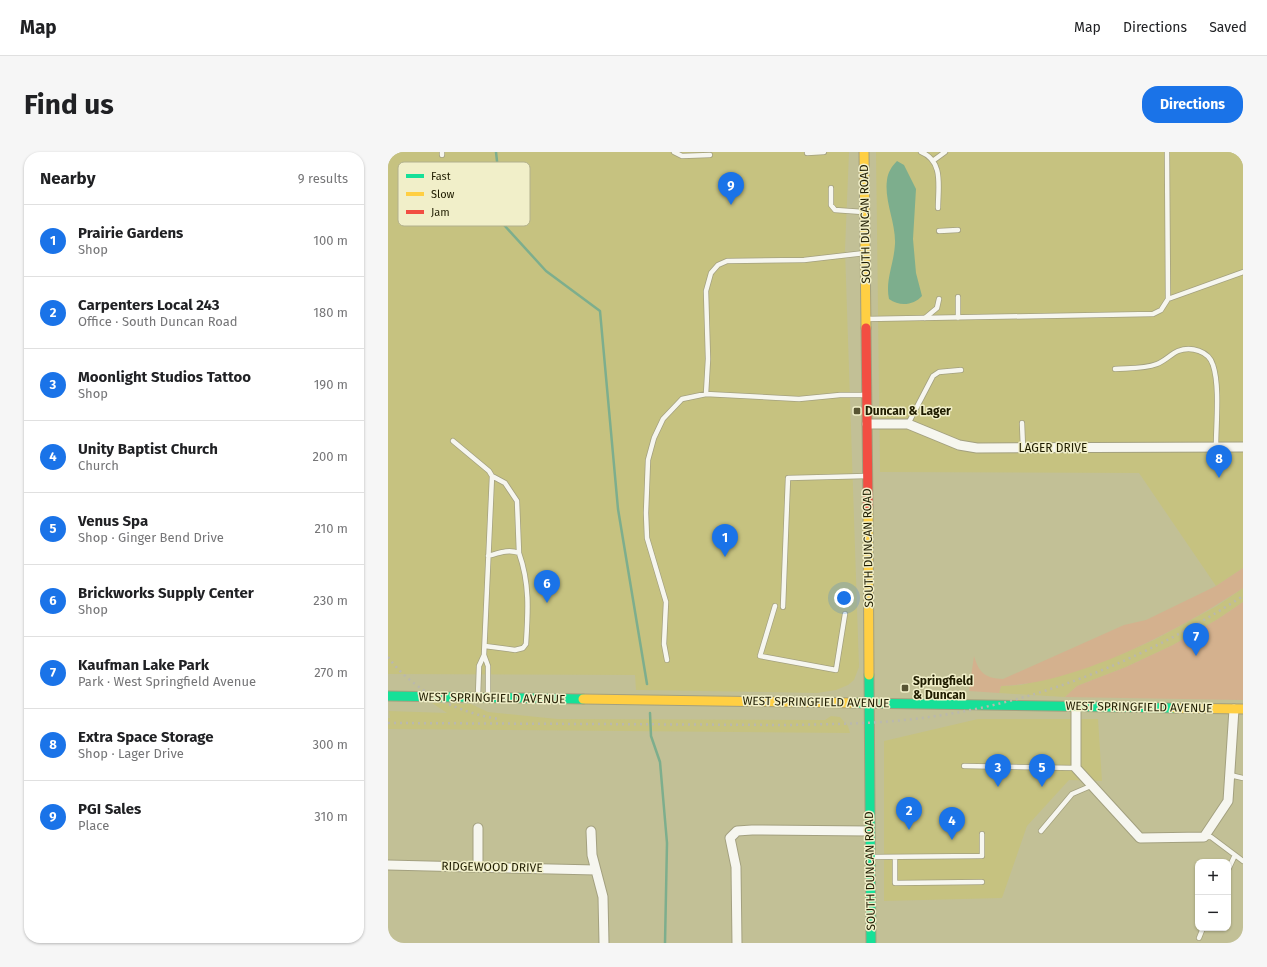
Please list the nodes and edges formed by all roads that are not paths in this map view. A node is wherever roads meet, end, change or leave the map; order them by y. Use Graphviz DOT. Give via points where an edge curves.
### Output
graph roads {
  1 [pos="674,152"];
  2 [pos="824,152"];
  3 [pos="864,152"];
  4 [pos="921,152"];
  5 [pos="946,152"];
  6 [pos="1167,152"];
  7 [pos="807,153"];
  8 [pos="710,155"];
  9 [pos="934,160"];
  10 [pos="831,188"];
  11 [pos="938,208"];
  12 [pos="865,212"];
  13 [pos="958,230"];
  14 [pos="938,231"];
  15 [pos="865,253"];
  16 [pos="1243,272"];
  17 [pos="958,297"];
  18 [pos="939,299"];
  19 [pos="1168,299"];
  20 [pos="925,318"];
  21 [pos="958,318"];
  22 [pos="866,319"];
  23 [pos="1115,369"];
  24 [pos="960,370"];
  25 [pos="706,394"];
  26 [pos="867,395"];
  27 [pos="1022,423"];
  28 [pos="867,424"];
  29 [pos="908,424"];
  30 [pos="453,441"];
  31 [pos="1216,447"];
  32 [pos="1243,447"];
  33 [pos="1023,448"];
  34 [pos="492,476"];
  35 [pos="868,476"];
  36 [pos="519,553"];
  37 [pos="488,556"];
  38 [pos="775,606"];
  39 [pos="784,607"];
  40 [pos="845,614"];
  41 [pos="485,646"];
  42 [pos="484,655"];
  43 [pos="668,660"];
  44 [pos="388,696"];
  45 [pos="478,697"];
  46 [pos="488,698"];
  47 [pos="870,702"];
  48 [pos="1076,706"];
  49 [pos="1238,709"];
  50 [pos="964,766"];
  51 [pos="1076,768"];
  52 [pos="1230,775"];
  53 [pos="1243,778"];
  54 [pos="1093,785"];
  55 [pos="478,828"];
  56 [pos="591,831"];
  57 [pos="869,831"];
  58 [pos="1041,831"];
  59 [pos="982,834"];
  60 [pos="1204,838"];
  61 [pos="1235,855"];
  62 [pos="870,857"];
  63 [pos="895,857"];
  64 [pos="1243,861"];
  65 [pos="1231,864"];
  66 [pos="388,866"];
  67 [pos="478,867"];
  68 [pos="596,870"];
  69 [pos="982,882"];
  70 [pos="1202,931"];
  71 [pos="1199,938"];
  72 [pos="604,943"];
  73 [pos="737,943"];
  74 [pos="870,943"];
  1 -- 8 [label="lane" via="682,156"];
  2 -- 7 [label="lane"];
  3 -- 12 [label="main road, SOUTH DUNCAN ROAD"];
  4 -- 9 [label="lane"];
  5 -- 9 [label="lane"];
  6 -- 19 [label="lane"];
  9 -- 11 [label="lane" via="938,168"];
  10 -- 12 [label="lane" via="831,205 835,210"];
  12 -- 15 [label="main road, SOUTH DUNCAN ROAD"];
  13 -- 14 [label="lane"];
  15 -- 22 [label="main road, SOUTH DUNCAN ROAD"];
  15 -- 25 [label="lane" via="804,260 727,261 718,264 711,273 706,291"];
  16 -- 19 [label="lane"];
  17 -- 21 [label="lane"];
  18 -- 20 [label="lane" via="937,308"];
  19 -- 21 [label="lane" via="1161,310 1146,315"];
  20 -- 21 [label="lane"];
  20 -- 22 [label="lane"];
  22 -- 26 [label="main road, SOUTH DUNCAN ROAD"];
  23 -- 31 [label="lane" via="1156,365 1186,349 1206,354 1213,364 1216,385"];
  24 -- 29 [label="lane" via="939,372 933,376"];
  25 -- 26 [label="lane" via="799,399"];
  25 -- 43 [label="lane" via="682,399 662,420 648,460 647,538 666,602 664,644"];
  26 -- 28 [label="main road, SOUTH DUNCAN ROAD"];
  27 -- 33 [label="lane"];
  28 -- 29 [label="street, LAGER DRIVE"];
  28 -- 35 [label="main road, SOUTH DUNCAN ROAD"];
  29 -- 33 [label="street, LAGER DRIVE" via="959,446"];
  30 -- 34 [label="lane"];
  31 -- 32 [label="street, LAGER DRIVE"];
  31 -- 33 [label="street, LAGER DRIVE"];
  34 -- 36 [label="lane" via="505,483 517,501"];
  34 -- 37 [label="lane"];
  35 -- 39 [label="lane" via="788,478"];
  35 -- 47 [label="main road, SOUTH DUNCAN ROAD"];
  36 -- 37 [label="lane" via="503,551"];
  36 -- 41 [label="lane" via="528,582 526,644 516,650"];
  37 -- 41 [label="lane"];
  38 -- 40 [label="lane" via="760,656 836,670"];
  41 -- 42 [label="lane"];
  42 -- 45 [label="lane" via="479,666"];
  42 -- 46 [label="lane" via="488,666"];
  44 -- 45 [label="main road, WEST SPRINGFIELD AVENUE"];
  45 -- 46 [label="main road, WEST SPRINGFIELD AVENUE"];
  46 -- 47 [label="main road, WEST SPRINGFIELD AVENUE"];
  47 -- 48 [label="main road, WEST SPRINGFIELD AVENUE"];
  47 -- 57 [label="main road, SOUTH DUNCAN ROAD"];
  48 -- 49 [label="main road, WEST SPRINGFIELD AVENUE"];
  48 -- 51 [label="street"];
  49 -- 52 [label="street"];
  50 -- 51 [label="lane"];
  51 -- 54 [label="street"];
  52 -- 53 [label="lane"];
  52 -- 60 [label="street" via="1228,801"];
  54 -- 58 [label="lane" via="1072,794"];
  54 -- 60 [label="street" via="1140,838"];
  55 -- 67 [label="street"];
  56 -- 68 [label="street" via="592,855"];
  57 -- 62 [label="main road, SOUTH DUNCAN ROAD"];
  57 -- 73 [label="street" via="737,831 730,838 736,868"];
  59 -- 63 [label="lane" via="982,856"];
  60 -- 61 [label="lane" via="1211,837"];
  61 -- 64 [label="lane"];
  61 -- 65 [label="lane"];
  62 -- 63 [label="lane"];
  62 -- 74 [label="main road, SOUTH DUNCAN ROAD"];
  63 -- 69 [label="lane" via="896,883"];
  66 -- 67 [label="street, RIDGEWOOD DRIVE"];
  67 -- 68 [label="street, RIDGEWOOD DRIVE"];
  68 -- 72 [label="street" via="603,897"];
  70 -- 71 [label="lane"];
}
